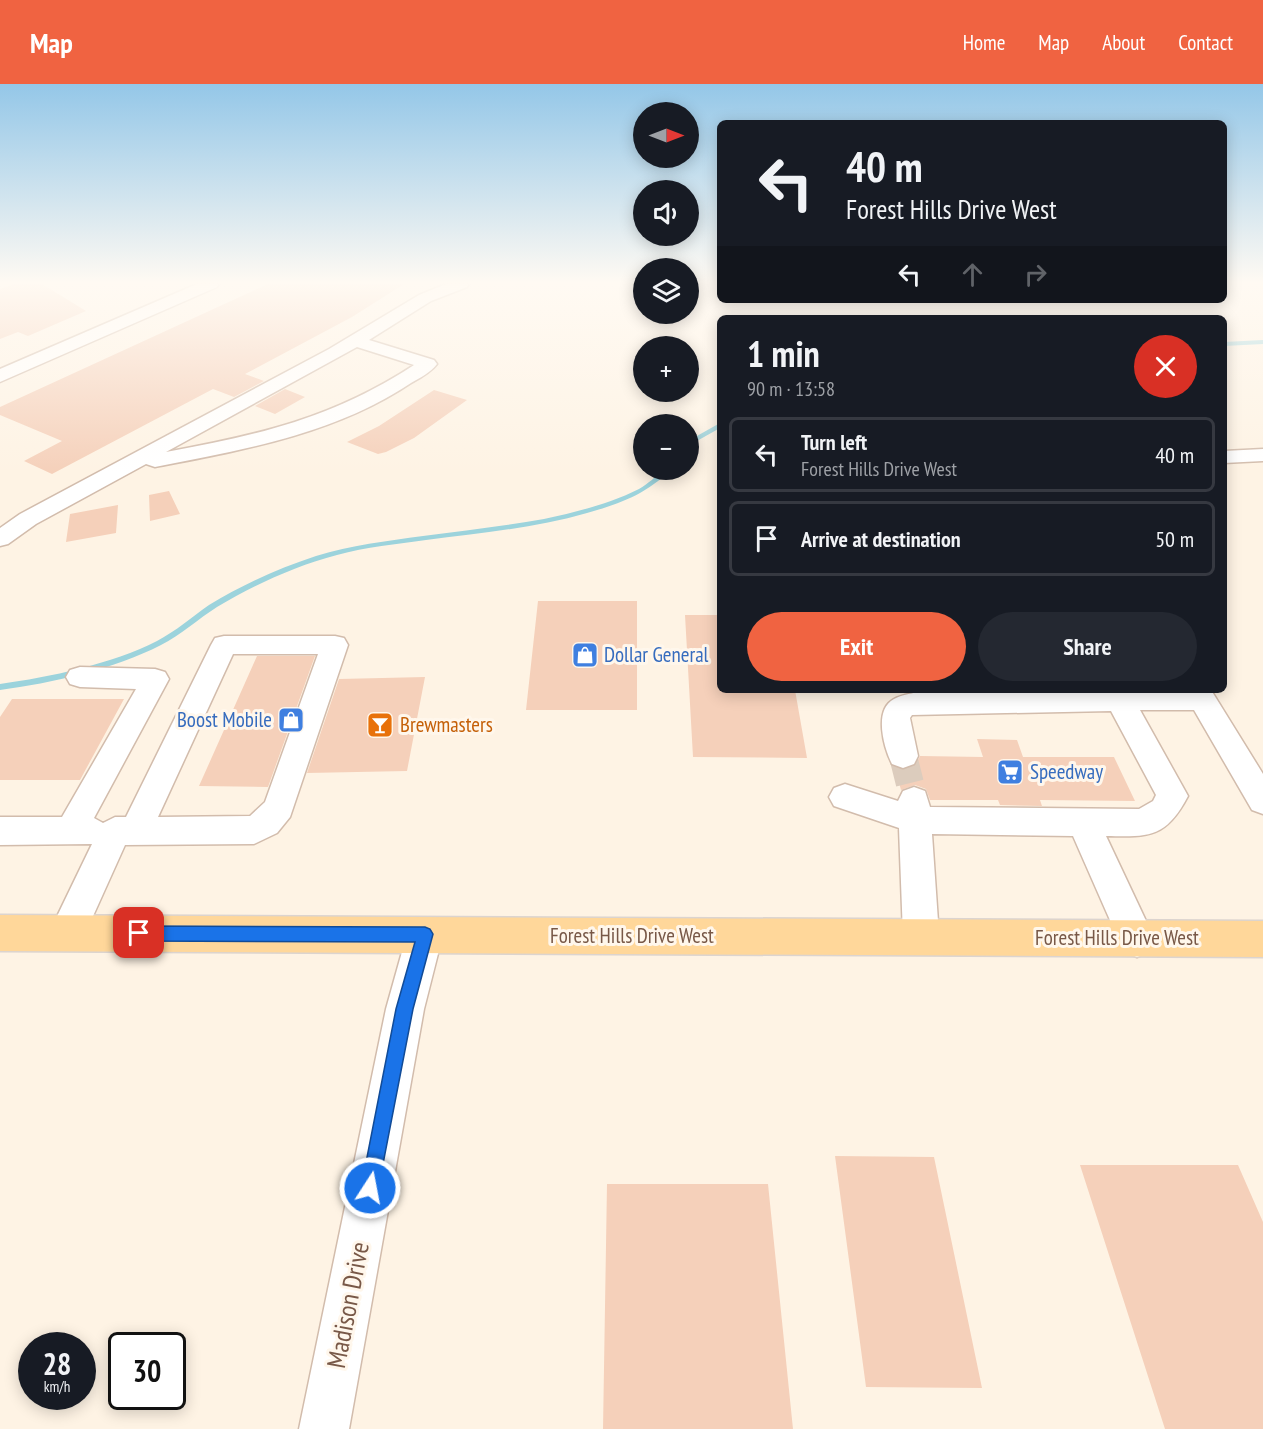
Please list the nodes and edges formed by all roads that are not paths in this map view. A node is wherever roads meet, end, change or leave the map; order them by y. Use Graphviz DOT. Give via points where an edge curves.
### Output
graph roads {
  1 [pos="64,347"];
  2 [pos="345,347"];
  3 [pos="374,347"];
  4 [pos="0,376"];
  5 [pos="1263,455"];
  6 [pos="1227,457"];
  7 [pos="125,466"];
  8 [pos="0,539"];
  9 [pos="80,677"];
  10 [pos="1200,695"];
  11 [pos="1120,701"];
  12 [pos="903,756"];
  13 [pos="845,797"];
  14 [pos="1263,801"];
  15 [pos="914,810"];
  16 [pos="1084,823"];
  17 [pos="0,831"];
  18 [pos="71,831"];
  19 [pos="125,831"];
  20 [pos="0,933"];
  21 [pos="67,933"];
  22 [pos="425,934"];
  23 [pos="921,936"];
  24 [pos="1263,939"];
  25 [pos="1137,940"];
  26 [pos="324,1429"];
  1 -- 4 [label="street"];
  2 -- 7 [label="street"];
  3 -- 7 [label="street" via="428,364 376,398 308,428"];
  5 -- 6 [label="street"];
  7 -- 8 [label="street" via="28,519"];
  9 -- 18 [label="street" via="155,679"];
  10 -- 11 [label="street"];
  10 -- 14 [label="street"];
  11 -- 12 [label="street" via="917,703 902,708 895,717"];
  11 -- 16 [label="street" via="1172,796 1164,810 1144,823"];
  13 -- 15 [label="street"];
  15 -- 16 [label="street"];
  15 -- 23 [label="street"];
  16 -- 25 [label="street"];
  17 -- 18 [label="street"];
  18 -- 19 [label="street"];
  19 -- 19 [label="street" via="254,830 265,826 279,808 335,645 224,645"];
  19 -- 21 [label="street"];
  20 -- 21 [label="main road, Forest Hills Drive West"];
  21 -- 22 [label="main road, Forest Hills Drive West"];
  22 -- 23 [label="main road, Forest Hills Drive West"];
  22 -- 26 [label="street, Madison Drive" via="405,1009"];
  23 -- 25 [label="main road, Forest Hills Drive West"];
  24 -- 25 [label="main road, Forest Hills Drive West"];
}
